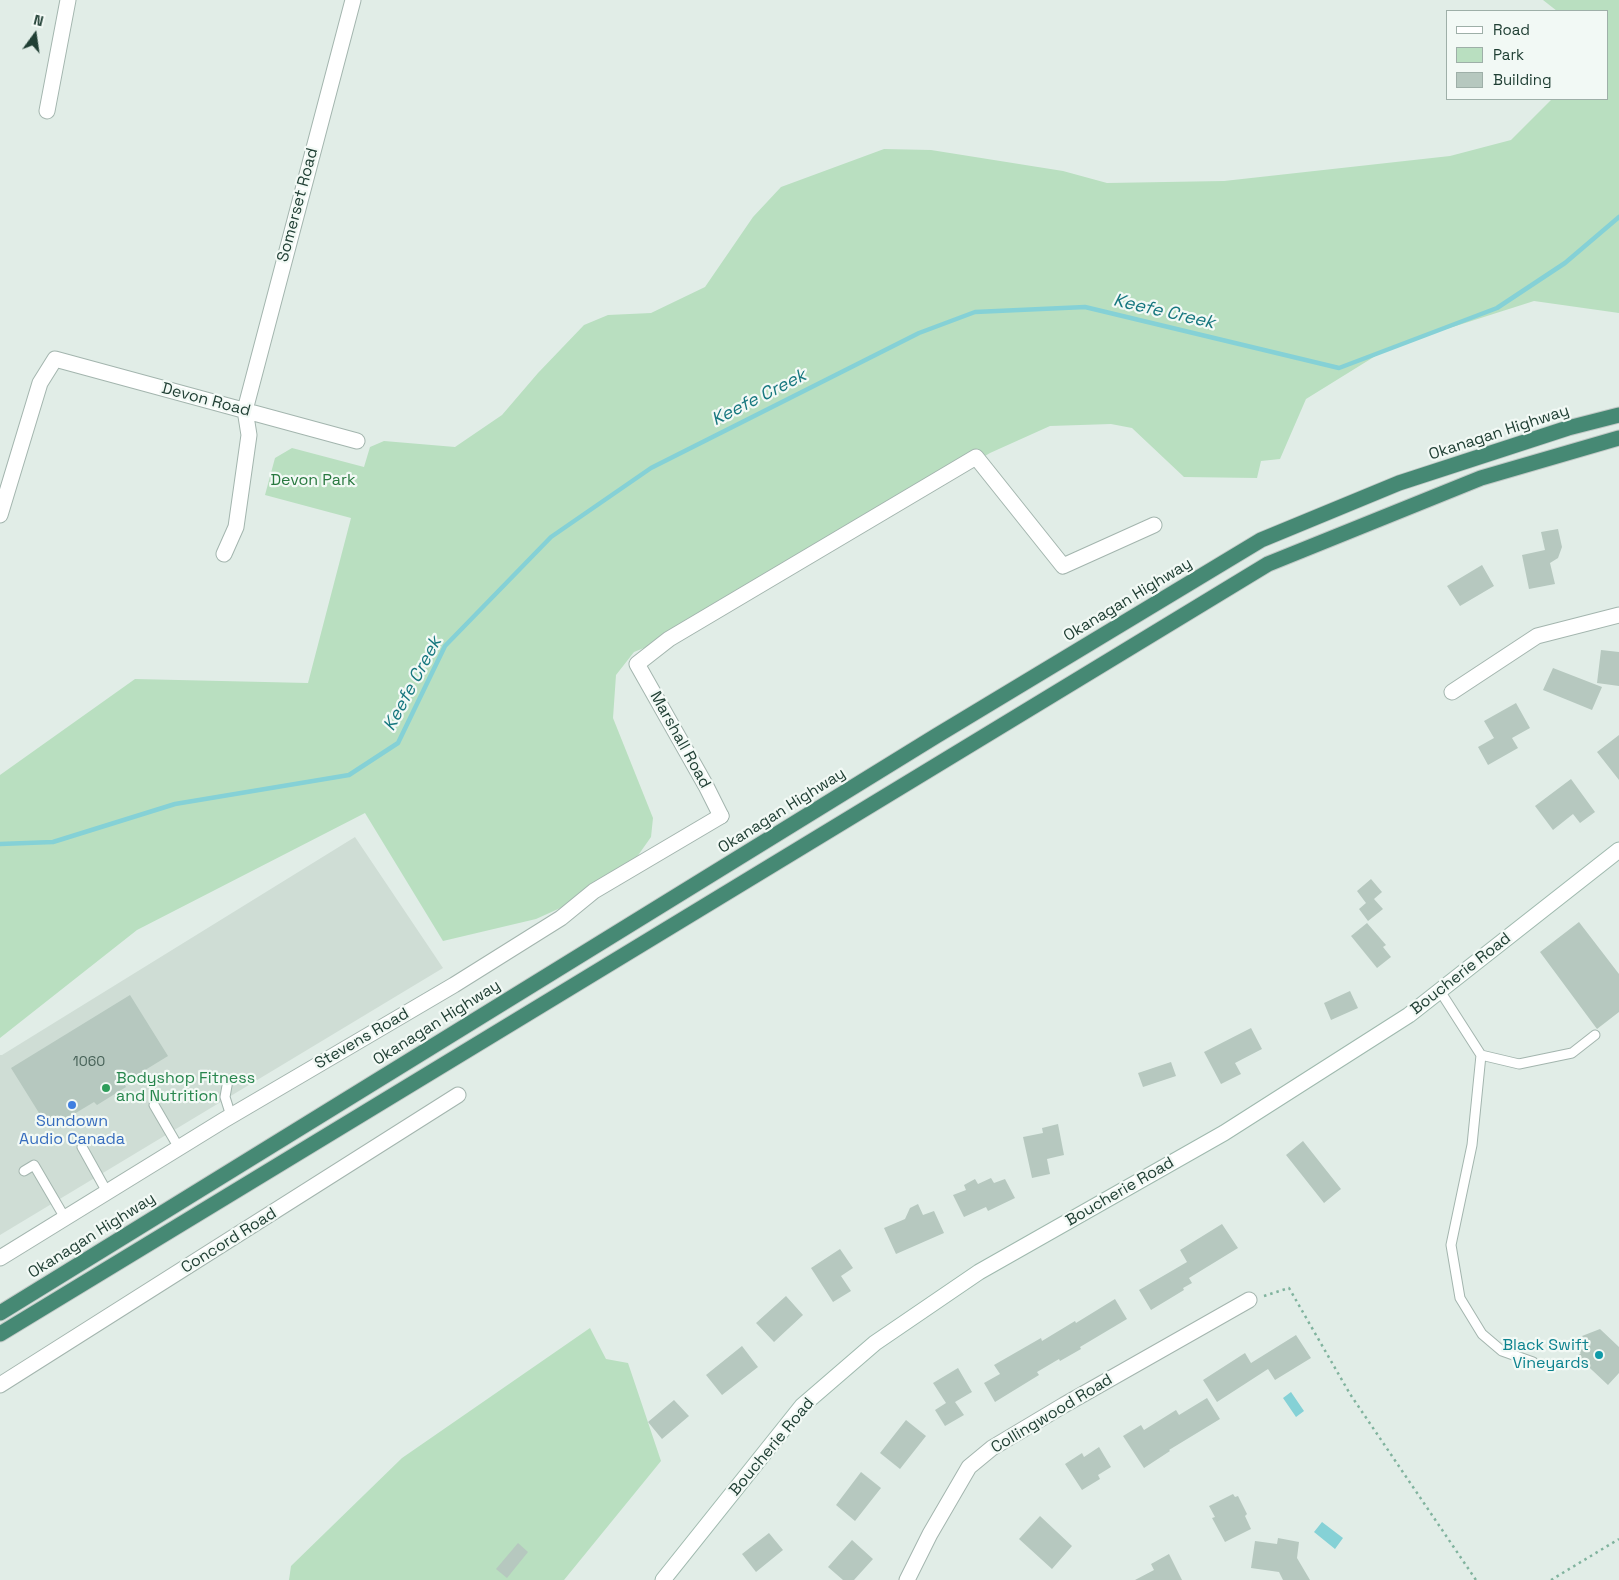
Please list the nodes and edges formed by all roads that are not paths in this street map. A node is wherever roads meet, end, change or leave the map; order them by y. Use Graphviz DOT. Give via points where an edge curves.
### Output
graph roads {
  1 [pos="68,0"];
  2 [pos="353,0"];
  3 [pos="47,112"];
  4 [pos="245,410"];
  5 [pos="1619,415"];
  6 [pos="1619,438"];
  7 [pos="357,441"];
  8 [pos="0,515"];
  9 [pos="1154,525"];
  10 [pos="224,554"];
  11 [pos="1619,615"];
  12 [pos="1452,692"];
  13 [pos="721,816"];
  14 [pos="1619,850"];
  15 [pos="1440,991"];
  16 [pos="1595,1035"];
  17 [pos="1481,1055"];
  18 [pos="228,1080"];
  19 [pos="458,1095"];
  20 [pos="154,1105"];
  21 [pos="231,1116"];
  22 [pos="82,1147"];
  23 [pos="179,1148"];
  24 [pos="24,1171"];
  25 [pos="107,1192"];
  26 [pos="65,1218"];
  27 [pos="0,1258"];
  28 [pos="1250,1300"];
  29 [pos="0,1314"];
  30 [pos="0,1334"];
  31 [pos="1533,1362"];
  32 [pos="0,1385"];
  33 [pos="664,1580"];
  34 [pos="907,1580"];
  1 -- 3 [label="street"];
  2 -- 4 [label="street, Somerset Road"];
  4 -- 7 [label="street, Devon Road"];
  4 -- 8 [label="street, Devon Road" via="55,359 40,383"];
  4 -- 10 [label="street" via="249,435 236,527"];
  5 -- 29 [label="highway, Okanagan Highway" via="1568,428 1399,483 1261,540"];
  6 -- 30 [label="highway" via="1481,478 1268,564"];
  9 -- 13 [label="street, Marshall Road" via="1063,566 976,457 669,639 638,664"];
  11 -- 12 [label="street" via="1537,636"];
  13 -- 21 [label="street, Stevens Road" via="594,891 561,918 454,985"];
  14 -- 15 [label="street, Boucherie Road"];
  15 -- 17 [label="lane"];
  15 -- 33 [label="street, Boucherie Road" via="1409,1015 1224,1133 979,1272 875,1344 802,1406"];
  16 -- 17 [label="lane" via="1572,1053 1519,1064"];
  17 -- 31 [label="lane" via="1472,1145 1451,1245 1460,1298 1482,1334 1502,1351"];
  18 -- 21 [label="lane" via="225,1097"];
  19 -- 32 [label="street, Concord Road"];
  20 -- 23 [label="lane"];
  21 -- 23 [label="street, Stevens Road"];
  22 -- 25 [label="lane"];
  23 -- 25 [label="street, Stevens Road"];
  24 -- 26 [label="lane" via="34,1165"];
  25 -- 26 [label="street, Stevens Road"];
  26 -- 27 [label="street, Stevens Road"];
  28 -- 34 [label="street, Collingwood Road" via="992,1448 969,1467"];
}
